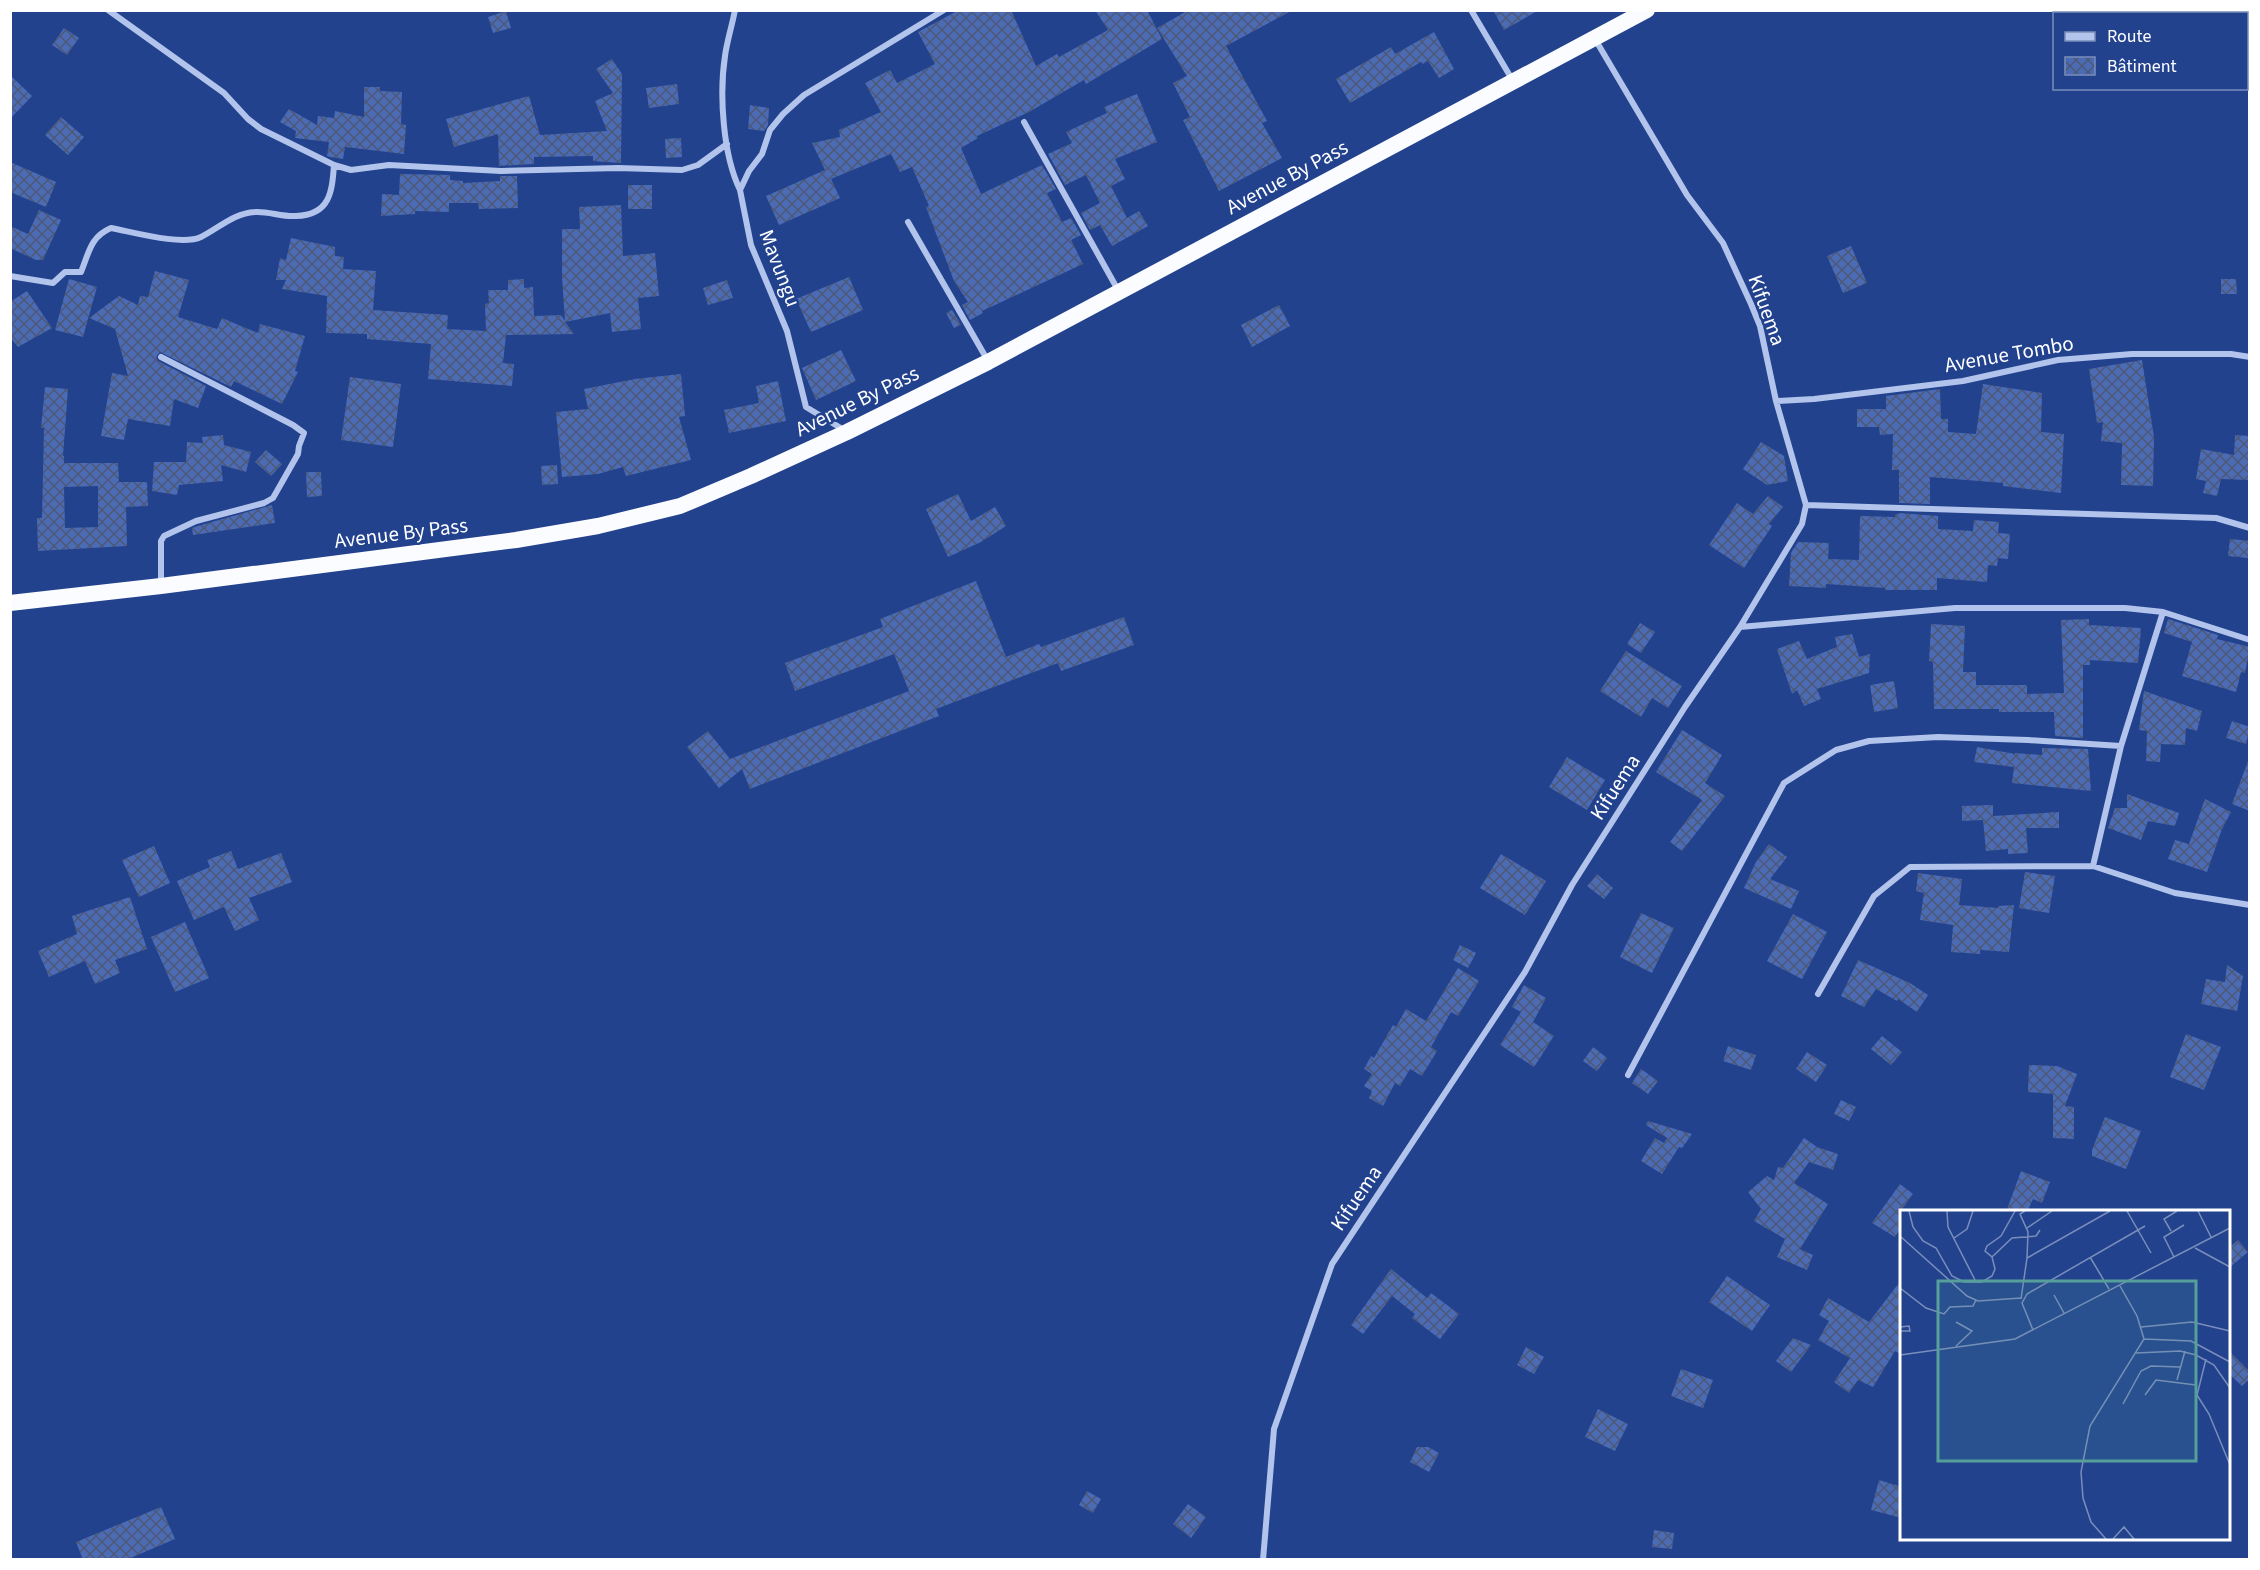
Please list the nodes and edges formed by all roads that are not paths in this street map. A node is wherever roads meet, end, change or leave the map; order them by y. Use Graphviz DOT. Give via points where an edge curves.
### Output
graph roads {
  1 [pos="108,10"];
  2 [pos="735,10"];
  3 [pos="944,10"];
  4 [pos="1471,10"];
  5 [pos="1647,10"];
  6 [pos="1594,38"];
  7 [pos="1513,81"];
  8 [pos="1024,122"];
  9 [pos="727,144"];
  10 [pos="334,165"];
  11 [pos="740,190"];
  12 [pos="908,222"];
  13 [pos="10,276"];
  14 [pos="1119,294"];
  15 [pos="161,357"];
  16 [pos="2250,357"];
  17 [pos="988,362"];
  18 [pos="1776,401"];
  19 [pos="847,432"];
  20 [pos="1806,506"];
  21 [pos="2250,528"];
  22 [pos="161,586"];
  23 [pos="10,603"];
  24 [pos="2163,612"];
  25 [pos="1740,627"];
  26 [pos="2250,640"];
  27 [pos="2121,746"];
  28 [pos="2093,866"];
  29 [pos="2250,905"];
  30 [pos="1818,994"];
  31 [pos="1628,1075"];
  32 [pos="1263,1560"];
  1 -- 10 [label="street" via="224,93 261,129"];
  2 -- 9 [label="street, Mavungu" via="722,96"];
  3 -- 11 [label="street" via="804,96 783,114 770,130 762,154"];
  4 -- 7 [label="street"];
  5 -- 6 [label="highway, Avenue By Pass"];
  6 -- 7 [label="highway, Avenue By Pass"];
  6 -- 18 [label="street, Kifuema" via="1687,195 1723,243 1760,326"];
  7 -- 14 [label="highway, Avenue By Pass"];
  8 -- 14 [label="street"];
  9 -- 10 [label="street" via="698,165 682,170 501,171 389,165 351,170"];
  9 -- 11 [label="street, Mavungu"];
  10 -- 13 [label="street" via="332,192 315,212 296,216 255,212 234,217 200,238 183,240 111,228 94,239 81,272 65,272 53,283"];
  11 -- 19 [label="street, Mavungu" via="751,245 787,331 806,407"];
  12 -- 17 [label="street"];
  14 -- 17 [label="highway, Avenue By Pass"];
  15 -- 22 [label="street" via="304,433 298,454 273,498 196,521 164,536"];
  16 -- 18 [label="street, Avenue Tombo" via="2132,354 2058,360 1963,381"];
  17 -- 19 [label="highway, Avenue By Pass"];
  18 -- 20 [label="street, Kifuema"];
  19 -- 22 [label="highway, Avenue By Pass" via="680,506 598,526"];
  20 -- 21 [label="street" via="2216,518"];
  20 -- 25 [label="street, Kifuema" via="1802,524"];
  22 -- 23 [label="highway, Avenue By Pass"];
  24 -- 25 [label="street" via="2072,606 1954,608"];
  24 -- 26 [label="street"];
  24 -- 27 [label="street"];
  25 -- 32 [label="street, Kifuema" via="1572,885 1525,972 1332,1264 1274,1429"];
  27 -- 28 [label="street"];
  27 -- 31 [label="street" via="1938,737 1869,741 1836,750 1784,783"];
  28 -- 29 [label="street" via="2175,893"];
  28 -- 30 [label="street" via="1910,867 1874,896"];
}
